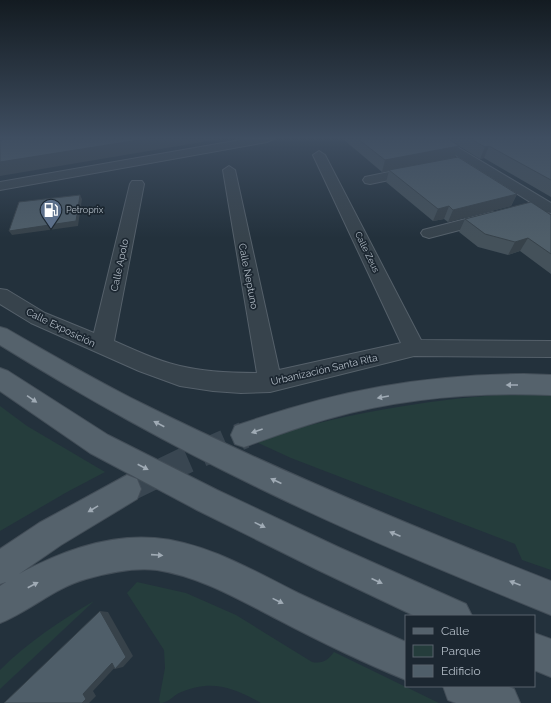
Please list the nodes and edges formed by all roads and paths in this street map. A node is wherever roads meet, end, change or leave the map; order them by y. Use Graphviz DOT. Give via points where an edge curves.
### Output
graph roads {
  1 [pos="81,172"];
  2 [pos="229,172"];
  3 [pos="327,172"];
  4 [pos="412,172"];
  5 [pos="489,172"];
  6 [pos="370,180"];
  7 [pos="136,184"];
  8 [pos="0,186"];
  9 [pos="547,207"];
  10 [pos="520,210"];
  11 [pos="504,214"];
  12 [pos="429,233"];
  13 [pos="0,295"];
  14 [pos="0,335"];
  15 [pos="102,346"];
  16 [pos="414,348"];
  17 [pos="551,349"];
  18 [pos="0,378"];
  19 [pos="270,382"];
  20 [pos="551,385"];
  21 [pos="244,435"];
  22 [pos="126,489"];
  23 [pos="0,568"];
  24 [pos="551,598"];
  25 [pos="0,606"];
  26 [pos="452,615"];
  27 [pos="535,651"];
  28 [pos="551,658"];
  29 [pos="405,661"];
  30 [pos="464,687"];
  31 [pos="500,703"];
  1 -- 8 [label="street"];
  2 -- 19 [label="street, Calle Neptuno"];
  3 -- 16 [label="street, Calle Zeus"];
  4 -- 6 [label="street"];
  5 -- 9 [label="street"];
  7 -- 15 [label="street, Calle Apolo"];
  9 -- 10 [label="street"];
  11 -- 12 [label="street"];
  13 -- 15 [label="street, Calle Exposición" via="38,318"];
  24 -- 14 [label="main road, one-way" via="349,515 230,460 65,376"];
  15 -- 19 [label="street, Urbanización Santa Rita" via="180,376 241,383"];
  16 -- 17 [label="street, Urbanización Santa Rita"];
  16 -- 19 [label="street, Urbanización Santa Rita"];
  18 -- 26 [label="main road, one-way" via="99,444 207,500"];
  20 -- 21 [label="main road, one-way" via="495,384 387,396 331,407"];
  22 -- 23 [label="main road, one-way" via="50,534"];
  25 -- 29 [label="main road, one-way" via="18,593 60,571 95,558 161,554 218,571"];
  27 -- 28 [label="main road"];
  30 -- 31 [label="main road"];
}
